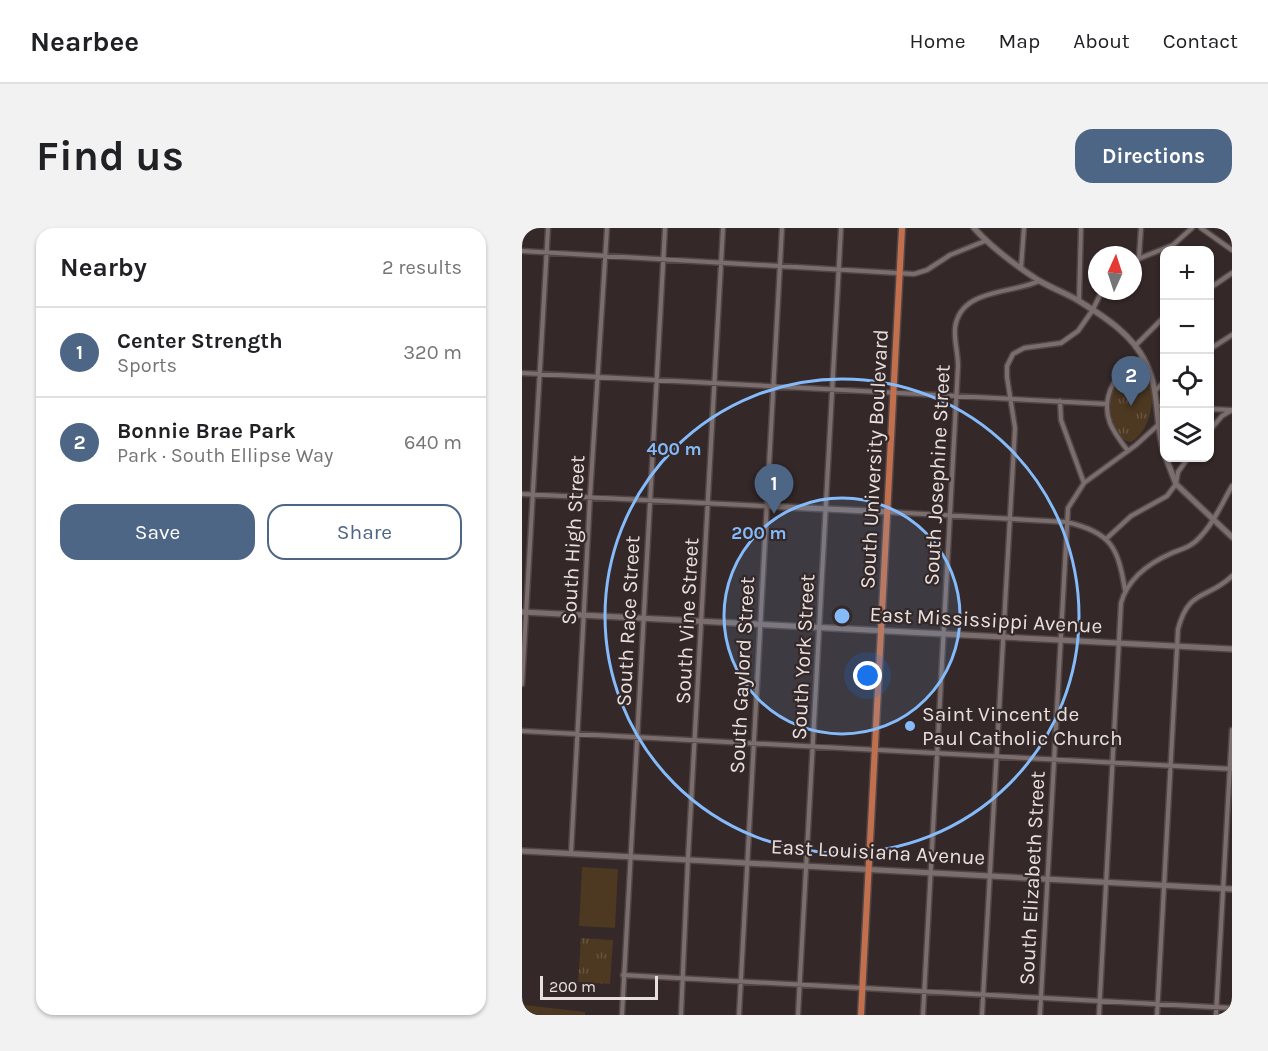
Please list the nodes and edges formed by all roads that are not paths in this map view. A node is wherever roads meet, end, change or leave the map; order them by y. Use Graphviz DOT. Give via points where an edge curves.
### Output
graph roads {
  1 [pos="548,228"];
  2 [pos="607,228"];
  3 [pos="664,228"];
  4 [pos="723,228"];
  5 [pos="782,228"];
  6 [pos="840,228"];
  7 [pos="902,228"];
  8 [pos="974,228"];
  9 [pos="1024,228"];
  10 [pos="1081,228"];
  11 [pos="1141,228"];
  12 [pos="1192,228"];
  13 [pos="1201,228"];
  14 [pos="985,241"];
  15 [pos="1140,246"];
  16 [pos="1232,250"];
  17 [pos="522,251"];
  18 [pos="547,252"];
  19 [pos="606,256"];
  20 [pos="1142,256"];
  21 [pos="663,260"];
  22 [pos="722,263"];
  23 [pos="780,266"];
  24 [pos="1021,268"];
  25 [pos="838,270"];
  26 [pos="900,273"];
  27 [pos="1232,273"];
  28 [pos="1040,281"];
  29 [pos="1214,285"];
  30 [pos="1098,300"];
  31 [pos="1078,301"];
  32 [pos="1092,311"];
  33 [pos="1160,321"];
  34 [pos="1232,335"];
  35 [pos="1136,346"];
  36 [pos="1214,346"];
  37 [pos="1144,358"];
  38 [pos="522,373"];
  39 [pos="539,374"];
  40 [pos="598,377"];
  41 [pos="656,380"];
  42 [pos="715,382"];
  43 [pos="774,386"];
  44 [pos="1160,386"];
  45 [pos="832,389"];
  46 [pos="1156,390"];
  47 [pos="894,393"];
  48 [pos="957,396"];
  49 [pos="1012,398"];
  50 [pos="1060,401"];
  51 [pos="1160,403"];
  52 [pos="1107,404"];
  53 [pos="1161,408"];
  54 [pos="1214,409"];
  55 [pos="1232,410"];
  56 [pos="1158,424"];
  57 [pos="1214,425"];
  58 [pos="1160,433"];
  59 [pos="1128,451"];
  60 [pos="1168,462"];
  61 [pos="1185,462"];
  62 [pos="1084,483"];
  63 [pos="1176,484"];
  64 [pos="1232,486"];
  65 [pos="522,494"];
  66 [pos="533,494"];
  67 [pos="590,497"];
  68 [pos="650,500"];
  69 [pos="709,503"];
  70 [pos="766,506"];
  71 [pos="825,509"];
  72 [pos="888,512"];
  73 [pos="950,516"];
  74 [pos="1010,518"];
  75 [pos="1213,519"];
  76 [pos="1066,522"];
  77 [pos="1232,537"];
  78 [pos="1106,539"];
  79 [pos="1232,576"];
  80 [pos="1125,590"];
  81 [pos="524,612"];
  82 [pos="585,615"];
  83 [pos="643,618"];
  84 [pos="702,622"];
  85 [pos="760,625"];
  86 [pos="819,628"];
  87 [pos="882,631"];
  88 [pos="944,634"];
  89 [pos="1002,637"];
  90 [pos="1060,640"];
  91 [pos="1118,643"];
  92 [pos="1179,646"];
  93 [pos="1232,649"];
  94 [pos="522,684"];
  95 [pos="1232,730"];
  96 [pos="522,731"];
  97 [pos="578,734"];
  98 [pos="637,737"];
  99 [pos="695,740"];
  100 [pos="754,743"];
  101 [pos="813,747"];
  102 [pos="876,750"];
  103 [pos="937,753"];
  104 [pos="996,757"];
  105 [pos="1054,760"];
  106 [pos="1113,763"];
  107 [pos="1171,766"];
  108 [pos="1231,769"];
  109 [pos="522,851"];
  110 [pos="571,854"];
  111 [pos="630,856"];
  112 [pos="688,858"];
  113 [pos="747,862"];
  114 [pos="806,865"];
  115 [pos="869,869"];
  116 [pos="932,872"];
  117 [pos="991,875"];
  118 [pos="1046,878"];
  119 [pos="1106,882"];
  120 [pos="1165,886"];
  121 [pos="1222,888"];
  122 [pos="1232,889"];
  123 [pos="623,975"];
  124 [pos="682,979"];
  125 [pos="741,983"];
  126 [pos="799,986"];
  127 [pos="862,988"];
  128 [pos="924,991"];
  129 [pos="984,995"];
  130 [pos="1041,999"];
  131 [pos="1100,1001"];
  132 [pos="1158,1005"];
  133 [pos="1216,1007"];
  134 [pos="1232,1008"];
  135 [pos="622,1015"];
  136 [pos="681,1015"];
  137 [pos="739,1015"];
  138 [pos="798,1015"];
  139 [pos="861,1015"];
  140 [pos="923,1015"];
  141 [pos="982,1015"];
  142 [pos="1040,1015"];
  143 [pos="1099,1015"];
  144 [pos="1157,1015"];
  145 [pos="1216,1015"];
  1 -- 18 [label="street"];
  2 -- 19 [label="street, South High Street"];
  3 -- 21 [label="street, South Race Street"];
  4 -- 22 [label="street, South Vine Street"];
  5 -- 23 [label="street, South Gaylord Street"];
  6 -- 25 [label="street, South York Street"];
  7 -- 26 [label="main road, South University Boulevard"];
  8 -- 14 [label="street"];
  9 -- 24 [label="street"];
  10 -- 31 [label="street"];
  11 -- 15 [label="street"];
  12 -- 20 [label="street" via="1173,244"];
  13 -- 16 [label="street"];
  14 -- 24 [label="street"];
  14 -- 26 [label="street" via="924,271"];
  17 -- 18 [label="street"];
  18 -- 19 [label="street"];
  18 -- 39 [label="street"];
  19 -- 21 [label="street"];
  19 -- 40 [label="street, South High Street"];
  21 -- 22 [label="street"];
  21 -- 41 [label="street, South Race Street"];
  22 -- 23 [label="street"];
  22 -- 42 [label="street, South Vine Street"];
  23 -- 25 [label="street"];
  23 -- 43 [label="street, South Gaylord Street"];
  24 -- 28 [label="street"];
  25 -- 26 [label="street"];
  25 -- 45 [label="street, South York Street"];
  26 -- 47 [label="main road, South University Boulevard"];
  27 -- 29 [label="street"];
  28 -- 31 [label="street"];
  28 -- 48 [label="street, South Josephine Street" via="975,299 962,310 956,326"];
  30 -- 32 [label="street"];
  31 -- 32 [label="street"];
  32 -- 35 [label="street"];
  32 -- 49 [label="street" via="1078,331 1061,342 1024,348 1013,354 1007,366"];
  33 -- 35 [label="street"];
  34 -- 36 [label="street"];
  35 -- 37 [label="street"];
  37 -- 46 [label="street"];
  37 -- 52 [label="street" via="1124,369"];
  38 -- 39 [label="street"];
  39 -- 40 [label="street"];
  39 -- 66 [label="street"];
  40 -- 41 [label="street"];
  40 -- 67 [label="street, South High Street"];
  41 -- 42 [label="street"];
  41 -- 68 [label="street, South Race Street"];
  42 -- 43 [label="street"];
  42 -- 69 [label="street, South Vine Street"];
  43 -- 45 [label="street"];
  43 -- 70 [label="street, South Gaylord Street"];
  44 -- 46 [label="street"];
  45 -- 47 [label="street"];
  45 -- 71 [label="street, South York Street"];
  46 -- 51 [label="street"];
  47 -- 48 [label="street"];
  47 -- 72 [label="main road, South University Boulevard"];
  48 -- 49 [label="street"];
  48 -- 73 [label="street, South Josephine Street"];
  49 -- 50 [label="street"];
  49 -- 74 [label="street" via="1015,428"];
  50 -- 52 [label="street"];
  50 -- 62 [label="street" via="1061,420"];
  52 -- 59 [label="street" via="1113,430"];
  53 -- 56 [label="street"];
  54 -- 55 [label="street"];
  55 -- 57 [label="street"];
  56 -- 58 [label="street"];
  56 -- 59 [label="street, South Elizabeth Street"];
  59 -- 62 [label="street, South Elizabeth Street"];
  60 -- 63 [label="street"];
  61 -- 63 [label="street"];
  62 -- 76 [label="street, South Elizabeth Street" via="1068,508"];
  63 -- 75 [label="street"];
  63 -- 78 [label="street" via="1167,496 1131,516"];
  64 -- 75 [label="street"];
  65 -- 66 [label="street"];
  66 -- 67 [label="street"];
  66 -- 81 [label="street"];
  67 -- 68 [label="street"];
  67 -- 82 [label="street, South High Street"];
  68 -- 69 [label="street"];
  68 -- 83 [label="street, South Race Street"];
  69 -- 70 [label="street"];
  69 -- 84 [label="street, South Vine Street"];
  70 -- 71 [label="street"];
  70 -- 85 [label="street, South Gaylord Street"];
  71 -- 72 [label="street"];
  71 -- 86 [label="street, South York Street"];
  72 -- 73 [label="street"];
  72 -- 87 [label="main road, South University Boulevard"];
  73 -- 74 [label="street"];
  73 -- 88 [label="street, South Josephine Street"];
  74 -- 76 [label="street"];
  74 -- 89 [label="street"];
  75 -- 77 [label="street"];
  75 -- 80 [label="street" via="1193,544 1153,563"];
  76 -- 78 [label="street" via="1089,528"];
  76 -- 90 [label="street, South Elizabeth Street"];
  78 -- 80 [label="street" via="1116,554"];
  79 -- 92 [label="street" via="1188,605 1178,629"];
  80 -- 91 [label="street"];
  81 -- 82 [label="street, East Mississippi Avenue"];
  81 -- 94 [label="street"];
  82 -- 83 [label="street, East Mississippi Avenue"];
  82 -- 97 [label="street, South High Street"];
  83 -- 84 [label="street, East Mississippi Avenue"];
  83 -- 98 [label="street, South Race Street"];
  84 -- 85 [label="street, East Mississippi Avenue"];
  84 -- 99 [label="street, South Vine Street"];
  85 -- 86 [label="street, East Mississippi Avenue"];
  85 -- 100 [label="street, South Gaylord Street"];
  86 -- 87 [label="street, East Mississippi Avenue"];
  86 -- 101 [label="street, South York Street"];
  87 -- 88 [label="street, East Mississippi Avenue"];
  87 -- 102 [label="main road, South University Boulevard"];
  88 -- 89 [label="street, East Mississippi Avenue"];
  88 -- 103 [label="street, South Josephine Street"];
  89 -- 90 [label="street, East Mississippi Avenue"];
  89 -- 104 [label="street"];
  90 -- 91 [label="street, East Mississippi Avenue"];
  90 -- 105 [label="street, South Elizabeth Street"];
  91 -- 92 [label="street, East Mississippi Avenue"];
  91 -- 106 [label="street"];
  92 -- 93 [label="street, East Mississippi Avenue"];
  92 -- 107 [label="street"];
  95 -- 108 [label="street"];
  96 -- 97 [label="street"];
  97 -- 98 [label="street"];
  97 -- 110 [label="street, South High Street"];
  98 -- 99 [label="street"];
  98 -- 111 [label="street, South Race Street"];
  99 -- 100 [label="street"];
  99 -- 112 [label="street, South Vine Street"];
  100 -- 101 [label="street"];
  100 -- 113 [label="street, South Gaylord Street"];
  101 -- 102 [label="street"];
  101 -- 114 [label="street, South York Street"];
  102 -- 103 [label="street"];
  102 -- 115 [label="main road, South University Boulevard"];
  103 -- 104 [label="street"];
  103 -- 116 [label="street, South Josephine Street"];
  104 -- 105 [label="street"];
  104 -- 117 [label="street"];
  105 -- 106 [label="street"];
  105 -- 118 [label="street, South Elizabeth Street"];
  106 -- 107 [label="street"];
  106 -- 119 [label="street"];
  107 -- 108 [label="street"];
  107 -- 120 [label="street"];
  108 -- 121 [label="street"];
  109 -- 110 [label="street, East Louisiana Avenue"];
  110 -- 111 [label="street, East Louisiana Avenue"];
  111 -- 112 [label="street, East Louisiana Avenue"];
  111 -- 123 [label="street, South Race Street"];
  112 -- 113 [label="street, East Louisiana Avenue"];
  112 -- 124 [label="street, South Vine Street"];
  113 -- 114 [label="street, East Louisiana Avenue"];
  113 -- 125 [label="street, South Gaylord Street"];
  114 -- 115 [label="street, East Louisiana Avenue"];
  114 -- 126 [label="street, South York Street"];
  115 -- 116 [label="street, East Louisiana Avenue"];
  115 -- 127 [label="main road, South University Boulevard"];
  116 -- 117 [label="street, East Louisiana Avenue"];
  116 -- 128 [label="street, South Josephine Street"];
  117 -- 118 [label="street, East Louisiana Avenue"];
  117 -- 129 [label="street"];
  118 -- 119 [label="street, East Louisiana Avenue"];
  118 -- 130 [label="street, South Elizabeth Street"];
  119 -- 120 [label="street, East Louisiana Avenue"];
  119 -- 131 [label="street"];
  120 -- 121 [label="street, East Louisiana Avenue"];
  120 -- 132 [label="street"];
  121 -- 122 [label="street, East Louisiana Avenue"];
  121 -- 133 [label="street"];
  123 -- 124 [label="street"];
  123 -- 135 [label="street, South Race Street"];
  124 -- 125 [label="street"];
  124 -- 136 [label="street, South Vine Street"];
  125 -- 126 [label="street"];
  125 -- 137 [label="street, South Gaylord Street"];
  126 -- 127 [label="street"];
  126 -- 138 [label="street, South York Street"];
  127 -- 128 [label="street"];
  127 -- 139 [label="main road, South University Boulevard"];
  128 -- 129 [label="street"];
  128 -- 140 [label="street, South Josephine Street"];
  129 -- 130 [label="street"];
  129 -- 141 [label="street"];
  130 -- 131 [label="street"];
  130 -- 142 [label="street, South Elizabeth Street"];
  131 -- 132 [label="street"];
  131 -- 143 [label="street"];
  132 -- 133 [label="street"];
  132 -- 144 [label="street"];
  133 -- 134 [label="street"];
  133 -- 145 [label="street"];
}
